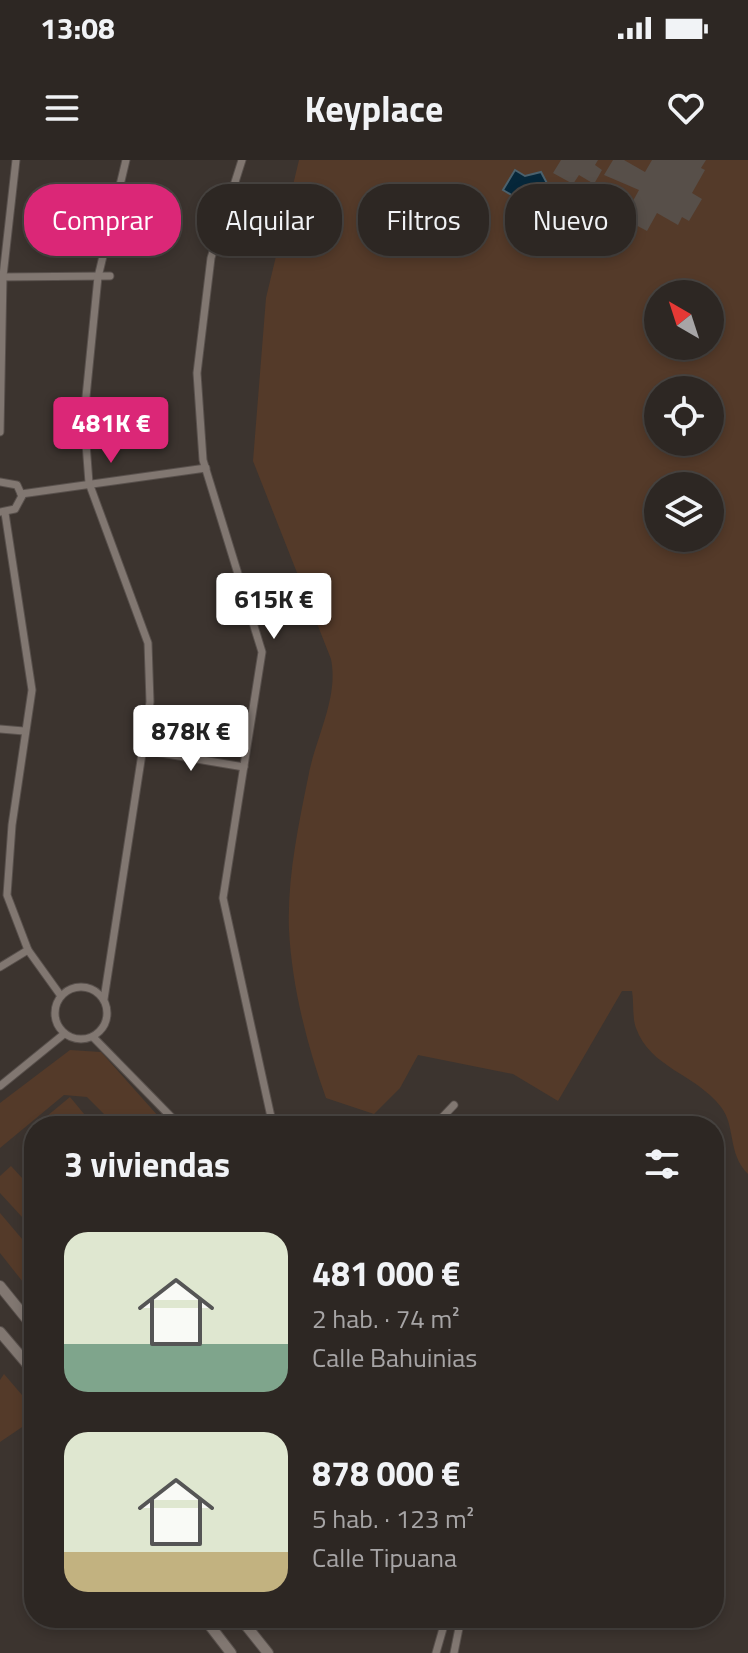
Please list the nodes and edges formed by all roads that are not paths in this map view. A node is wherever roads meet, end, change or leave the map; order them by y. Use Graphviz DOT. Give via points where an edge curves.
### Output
graph roads {
  1 [pos="16,160"];
  2 [pos="126,160"];
  3 [pos="242,160"];
  4 [pos="2,276"];
  5 [pos="110,276"];
  6 [pos="98,277"];
  7 [pos="0,432"];
  8 [pos="206,468"];
  9 [pos="0,482"];
  10 [pos="89,483"];
  11 [pos="21,494"];
  12 [pos="3,512"];
  13 [pos="0,729"];
  14 [pos="24,731"];
  15 [pos="143,750"];
  16 [pos="244,767"];
  17 [pos="28,950"];
  18 [pos="0,967"];
  19 [pos="61,996"];
  20 [pos="104,999"];
  21 [pos="64,1034"];
  22 [pos="93,1037"];
  23 [pos="0,1086"];
  24 [pos="454,1105"];
  25 [pos="170,1116"];
  26 [pos="271,1116"];
  27 [pos="444,1116"];
  28 [pos="0,1286"];
  29 [pos="24,1316"];
  30 [pos="0,1332"];
  31 [pos="24,1360"];
  32 [pos="212,1628"];
  33 [pos="248,1628"];
  34 [pos="443,1628"];
  35 [pos="459,1628"];
  36 [pos="231,1653"];
  37 [pos="268,1653"];
  38 [pos="436,1653"];
  39 [pos="454,1653"];
  1 -- 4 [label="street"];
  2 -- 6 [label="street"];
  3 -- 8 [label="street" via="211,258 197,373"];
  4 -- 6 [label="street"];
  4 -- 7 [label="street"];
  5 -- 6 [label="street"];
  6 -- 10 [label="street" via="84,417"];
  8 -- 10 [label="street"];
  8 -- 16 [label="street" via="262,652"];
  9 -- 11 [label="street" via="12,482"];
  10 -- 11 [label="street"];
  10 -- 15 [label="street" via="148,643 150,702"];
  11 -- 12 [label="street" via="18,507"];
  12 -- 14 [label="street" via="32,690"];
  13 -- 14 [label="street"];
  14 -- 17 [label="street" via="7,895"];
  15 -- 16 [label="street"];
  15 -- 20 [label="street"];
  16 -- 26 [label="street" via="223,898"];
  17 -- 18 [label="street"];
  17 -- 19 [label="street"];
  19 -- 20 [label="street" via="80,987"];
  19 -- 21 [label="street" via="54,1013"];
  20 -- 22 [label="street" via="106,1023"];
  21 -- 22 [label="street" via="81,1040"];
  21 -- 23 [label="street"];
  22 -- 25 [label="street"];
  24 -- 27 [label="street"];
  28 -- 29 [label="main road"];
  30 -- 31 [label="main road"];
  32 -- 36 [label="main road"];
  33 -- 37 [label="main road"];
  34 -- 38 [label="street"];
  35 -- 39 [label="street"];
}
